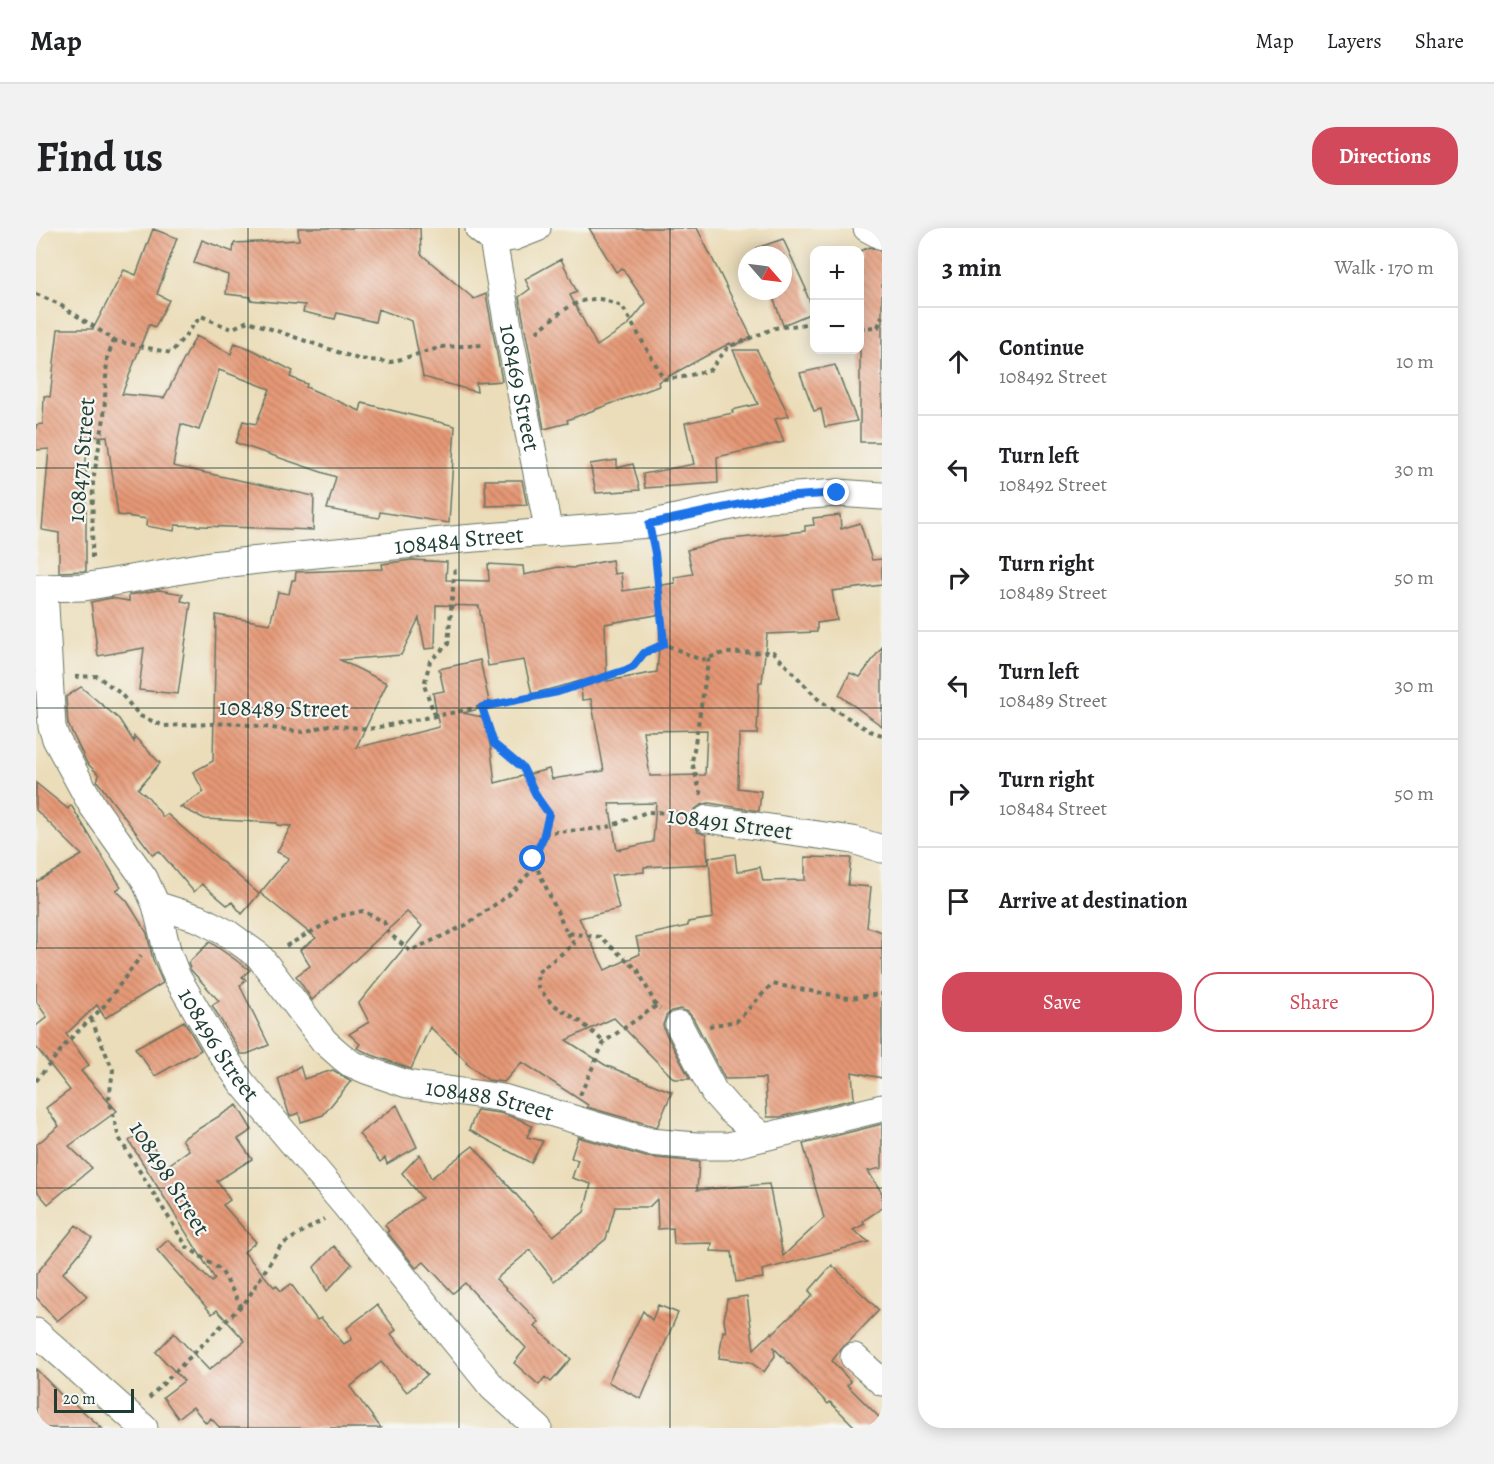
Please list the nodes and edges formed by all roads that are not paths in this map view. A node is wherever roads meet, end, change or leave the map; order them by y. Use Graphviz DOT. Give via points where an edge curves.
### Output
graph roads {
  1 [pos="537,228"];
  2 [pos="867,228"];
  3 [pos="486,234"];
  4 [pos="882,236"];
  5 [pos="882,496"];
  6 [pos="549,533"];
  7 [pos="40,589"];
  8 [pos="707,819"];
  9 [pos="882,849"];
  10 [pos="156,905"];
  11 [pos="679,1025"];
  12 [pos="882,1108"];
  13 [pos="763,1137"];
  14 [pos="36,1332"];
  15 [pos="854,1357"];
  16 [pos="882,1382"];
  17 [pos="138,1423"];
  18 [pos="538,1428"];
  1 -- 3 [label="street" via="514,237"];
  2 -- 4 [label="street"];
  3 -- 6 [label="street, 108469 Street"];
  5 -- 6 [label="street, 108484 Street" via="837,493 768,498 649,524"];
  6 -- 7 [label="street, 108484 Street" via="211,565 92,586"];
  7 -- 10 [label="street, 108496 Street" via="52,727 92,806 144,878"];
  8 -- 9 [label="street, 108491 Street" via="853,840"];
  10 -- 13 [label="street, 108488 Street" via="215,926 259,956 324,1041 350,1063 388,1079 503,1098 651,1142 728,1146"];
  10 -- 18 [label="street, 108496 Street" via="177,977 248,1091 493,1388"];
  11 -- 13 [label="street" via="714,1092"];
  12 -- 13 [label="street, 108488 Street"];
  14 -- 17 [label="street"];
  15 -- 16 [label="street"];
}
